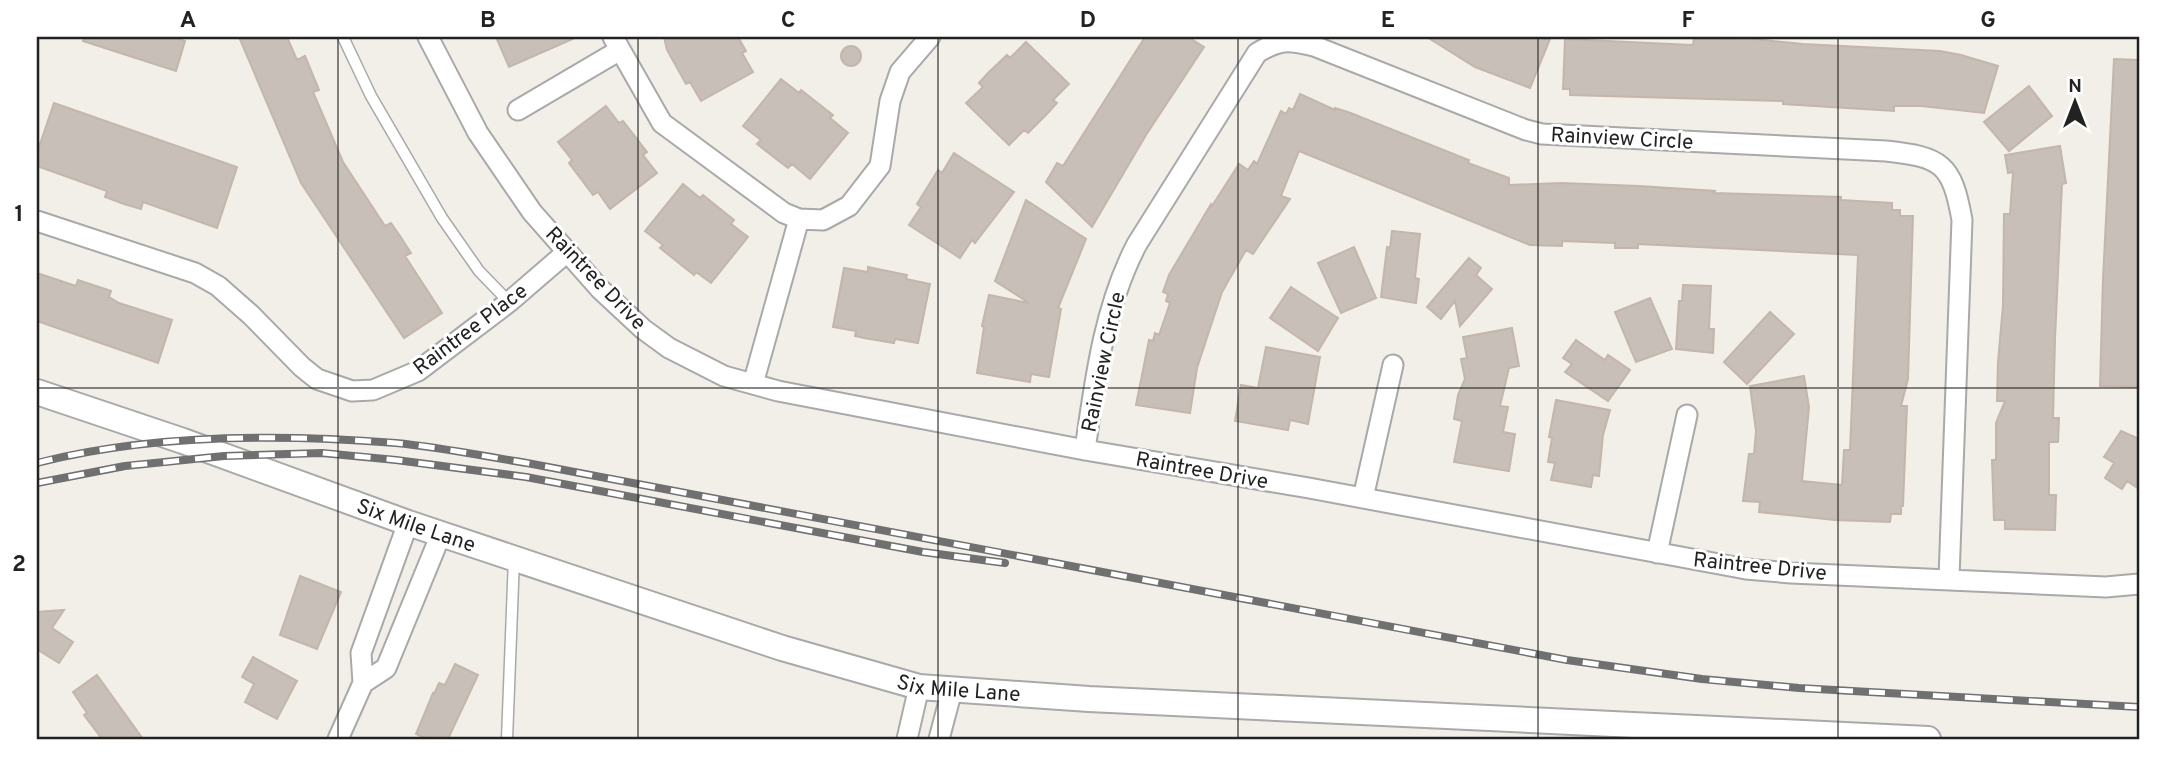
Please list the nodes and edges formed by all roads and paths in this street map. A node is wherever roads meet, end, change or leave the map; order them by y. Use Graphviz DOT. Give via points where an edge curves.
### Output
graph roads {
  1 [pos="343,37"];
  2 [pos="428,37"];
  3 [pos="930,37"];
  4 [pos="617,43"];
  5 [pos="518,110"];
  6 [pos="799,219"];
  7 [pos="37,221"];
  8 [pos="567,252"];
  9 [pos="509,302"];
  10 [pos="1393,365"];
  11 [pos="753,384"];
  12 [pos="37,392"];
  13 [pos="1687,415"];
  14 [pos="1085,450"];
  15 [pos="1363,498"];
  16 [pos="408,523"];
  17 [pos="441,534"];
  18 [pos="1657,553"];
  19 [pos="514,557"];
  20 [pos="1949,578"];
  21 [pos="2139,584"];
  22 [pos="363,683"];
  23 [pos="919,687"];
  24 [pos="952,690"];
  25 [pos="338,739"];
  26 [pos="507,739"];
  27 [pos="907,739"];
  28 [pos="939,739"];
  29 [pos="1928,739"];
  1 -- 9 [label="lane" via="377,108 442,218 479,271"];
  2 -- 8 [label="street, Raintree Drive" via="478,133 532,212"];
  3 -- 6 [label="street" via="900,72 890,101 880,166 849,206 822,220"];
  4 -- 5 [label="street"];
  4 -- 6 [label="street" via="662,123 784,213"];
  6 -- 11 [label="street"];
  7 -- 9 [label="street, Raintree Place" via="195,273 235,300 317,379 352,391 373,390 418,372"];
  8 -- 9 [label="street, Raintree Place"];
  8 -- 11 [label="street, Raintree Drive" via="600,289 669,348 724,376"];
  10 -- 15 [label="street"];
  11 -- 14 [label="street, Raintree Drive"];
  12 -- 16 [label="street, Six Mile Lane"];
  13 -- 18 [label="street"];
  14 -- 15 [label="street, Raintree Drive"];
  14 -- 20 [label="street, Rainview Circle" via="1107,318 1137,244 1257,53 1277,41 1300,43 1542,134 1886,152 1923,155 1940,164 1952,181 1962,220"];
  15 -- 18 [label="street, Raintree Drive"];
  16 -- 17 [label="street, Six Mile Lane"];
  16 -- 22 [label="street" via="361,653"];
  17 -- 19 [label="street, Six Mile Lane"];
  17 -- 22 [label="street" via="386,668"];
  18 -- 20 [label="street, Raintree Drive" via="1791,573"];
  19 -- 23 [label="street, Six Mile Lane" via="782,648"];
  19 -- 26 [label="lane"];
  20 -- 21 [label="street, Raintree Drive"];
  22 -- 25 [label="street"];
  23 -- 24 [label="street, Six Mile Lane"];
  23 -- 27 [label="street"];
  24 -- 28 [label="street"];
  24 -- 29 [label="street, Six Mile Lane" via="1587,727"];
}
